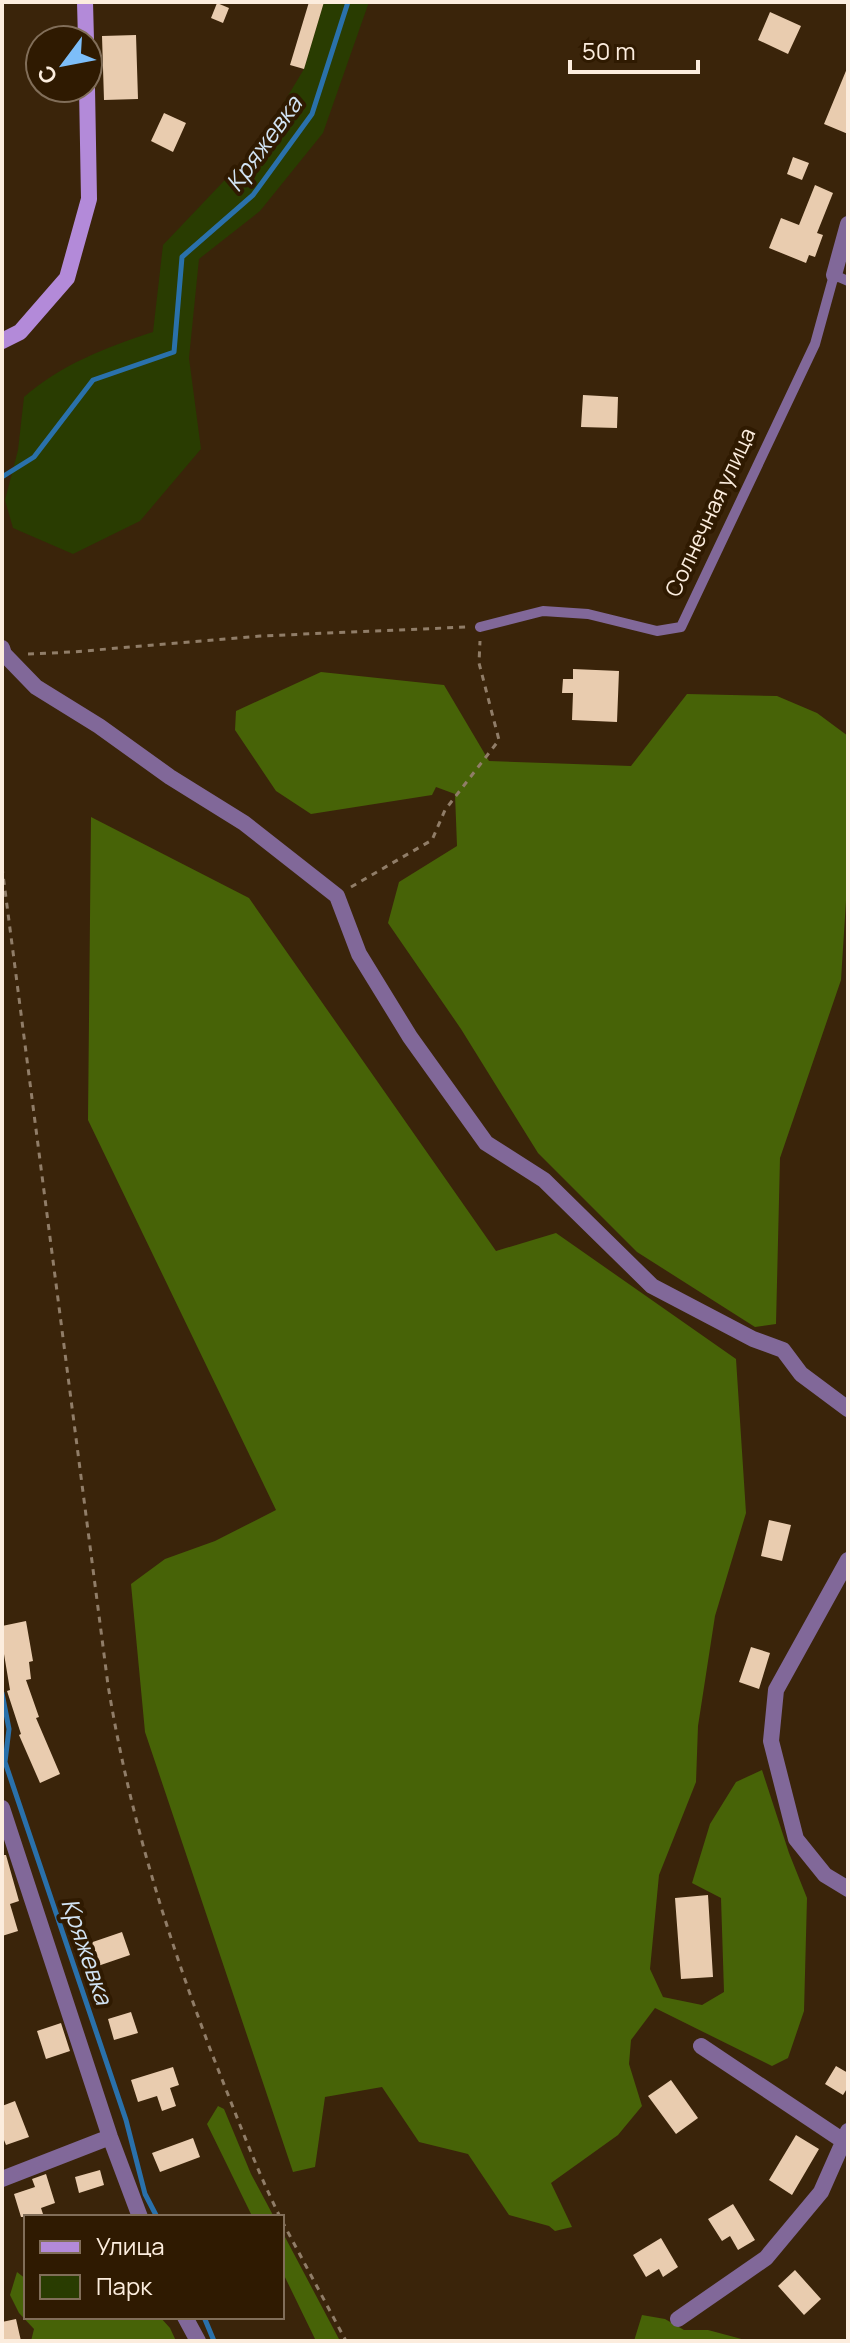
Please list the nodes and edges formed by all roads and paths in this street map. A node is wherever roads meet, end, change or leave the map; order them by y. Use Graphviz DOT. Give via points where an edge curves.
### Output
graph roads {
  1 [pos="85,2"];
  2 [pos="86,24"];
  3 [pos="87,104"];
  4 [pos="848,224"];
  5 [pos="841,278"];
  6 [pos="2,341"];
  7 [pos="480,627"];
  8 [pos="3,651"];
  9 [pos="2,867"];
  10 [pos="337,896"];
  11 [pos="848,1409"];
  12 [pos="848,1560"];
  13 [pos="2,1808"];
  14 [pos="848,1889"];
  15 [pos="701,2046"];
  16 [pos="110,2137"];
  17 [pos="846,2138"];
  18 [pos="2,2179"];
  19 [pos="139,2215"];
  20 [pos="279,2215"];
  21 [pos="284,2225"];
  22 [pos="186,2319"];
  23 [pos="678,2319"];
  24 [pos="198,2341"];
  25 [pos="346,2341"];
  1 -- 2 [label="street"];
  3 -- 6 [label="street" via="89,199 67,278 20,332"];
  4 -- 5 [label="street, Солнечная улица"];
  5 -- 7 [label="lane, Солнечная улица" via="681,627 657,631 588,614 543,611"];
  7 -- 8 [label="path" via="260,636 72,652"];
  7 -- 10 [label="path" via="479,663 499,740 445,810 432,840"];
  8 -- 10 [label="street" via="36,687 244,823"];
  9 -- 20 [label="path" via="108,1685 125,1776 186,1986"];
  10 -- 11 [label="street" via="359,954 486,1143 544,1180 652,1286 783,1350 801,1374"];
  12 -- 14 [label="street" via="776,1690 771,1741 796,1839 825,1875"];
  13 -- 16 [label="street"];
  15 -- 17 [label="street"];
  16 -- 18 [label="street"];
  16 -- 19 [label="street"];
  17 -- 23 [label="street" via="821,2192 766,2258"];
  21 -- 25 [label="path"];
  22 -- 24 [label="street"];
}
